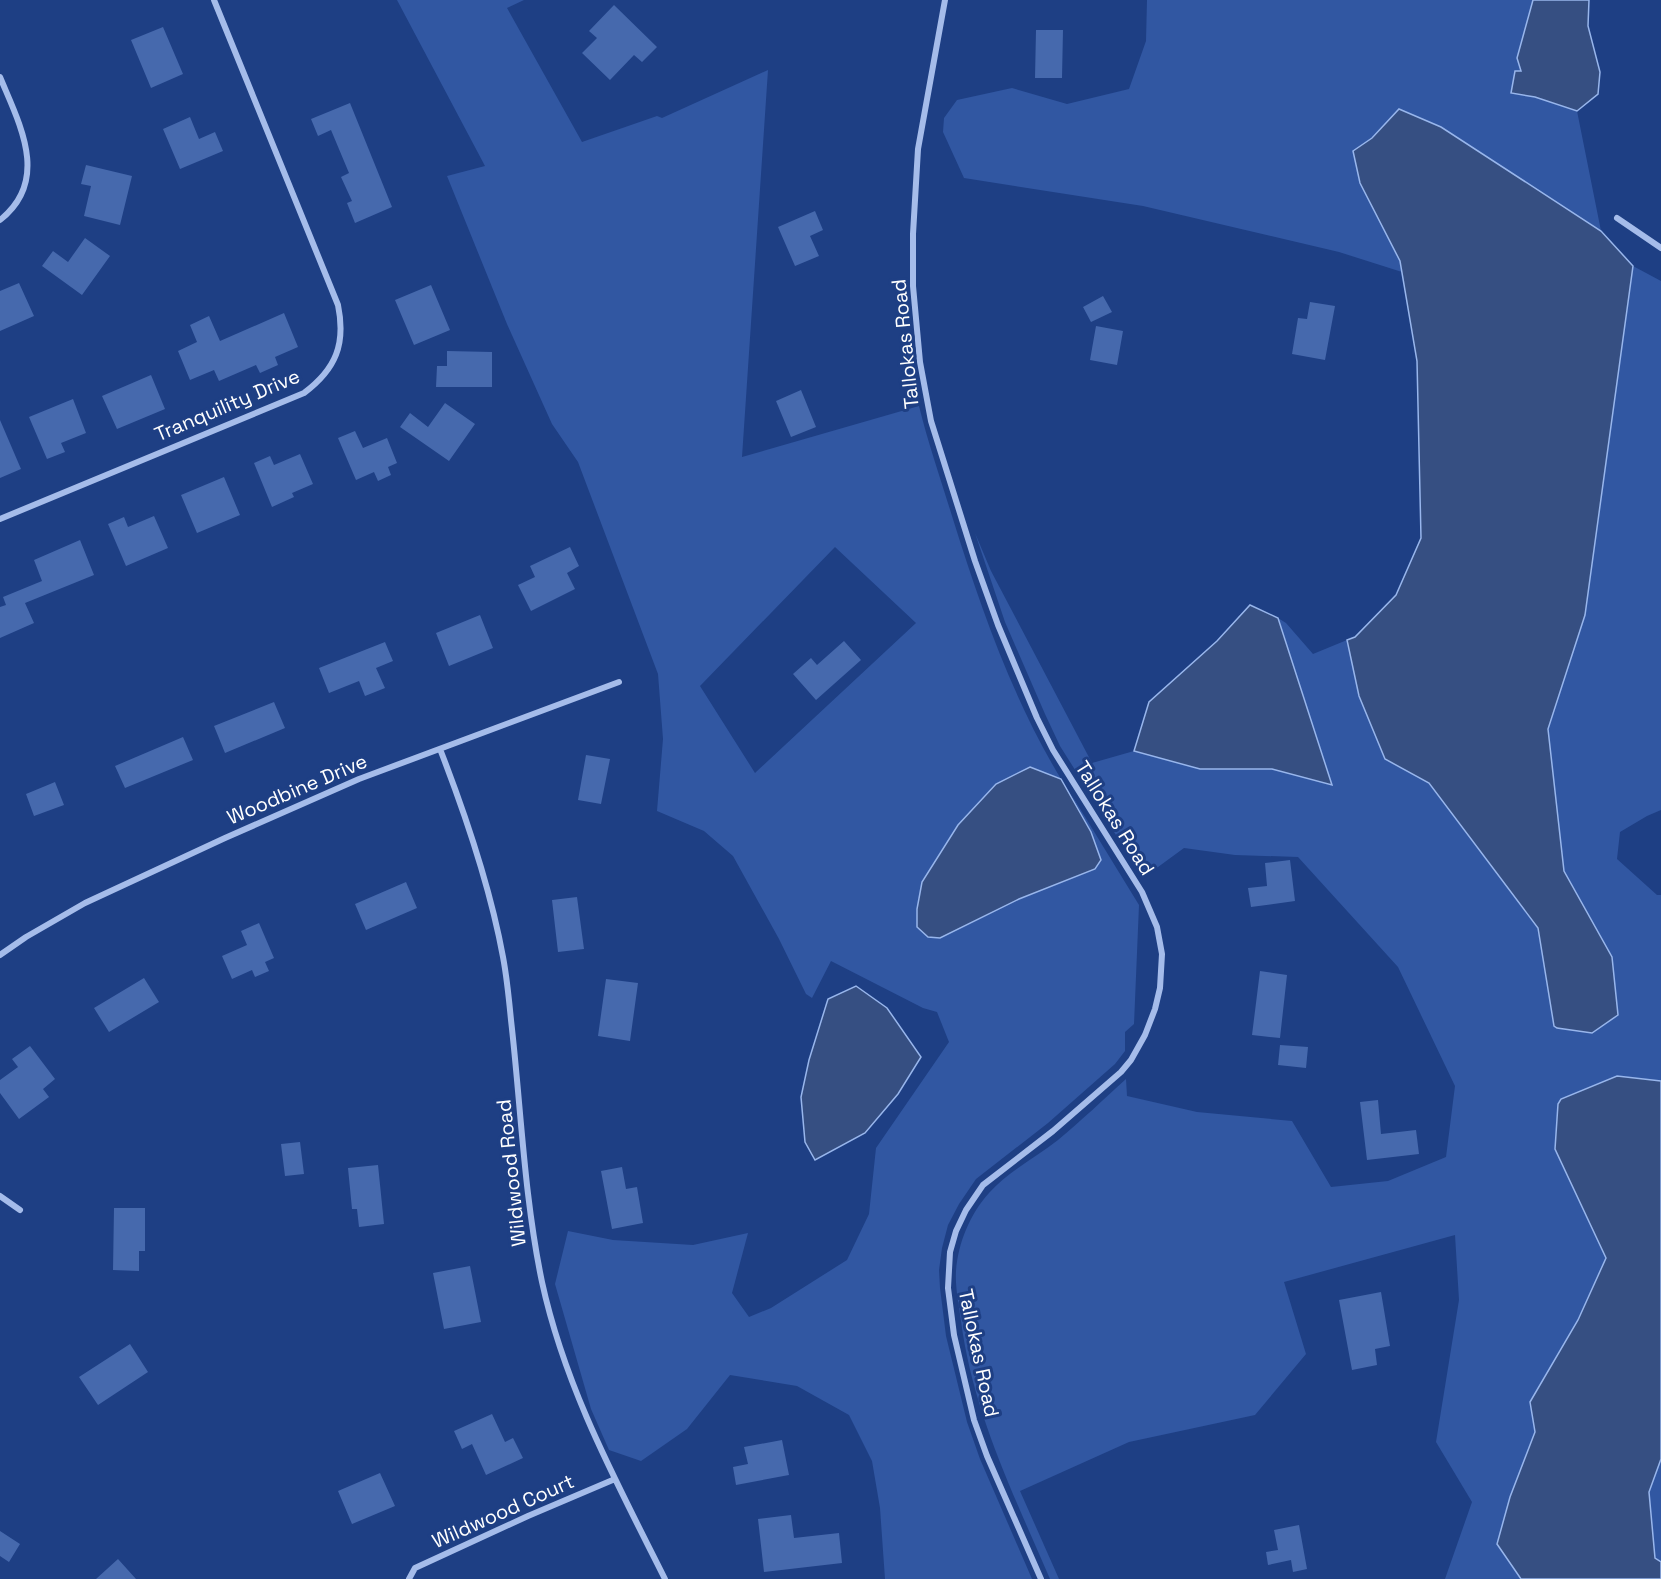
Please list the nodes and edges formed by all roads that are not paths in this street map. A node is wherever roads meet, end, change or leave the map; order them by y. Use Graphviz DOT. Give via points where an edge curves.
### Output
graph roads {
  1 [pos="214,0"];
  2 [pos="945,0"];
  3 [pos="0,77"];
  4 [pos="1617,218"];
  5 [pos="0,220"];
  6 [pos="1661,248"];
  7 [pos="0,519"];
  8 [pos="619,682"];
  9 [pos="440,749"];
  10 [pos="0,955"];
  11 [pos="0,1196"];
  12 [pos="20,1210"];
  13 [pos="615,1479"];
  14 [pos="410,1579"];
  15 [pos="665,1579"];
  16 [pos="1041,1579"];
  1 -- 7 [label="street, Tranquility Drive" via="338,305 341,322 336,356 329,370 304,393"];
  2 -- 16 [label="street, Tallokas Road" via="918,149 913,234 913,286 929,411 975,561 1024,687 1053,750 1142,892 1157,927 1162,954 1155,1009 1131,1060 1053,1131 983,1185 966,1210 950,1252 948,1288 954,1335 974,1420"];
  3 -- 5 [label="street" via="23,134 28,168 17,201"];
  4 -- 6 [label="street"];
  8 -- 9 [label="street, Woodbine Drive"];
  9 -- 10 [label="street, Woodbine Drive" via="359,779 85,903"];
  9 -- 13 [label="street, Wildwood Road" via="477,852 504,959 531,1224 543,1283 574,1387"];
  11 -- 12 [label="street"];
  13 -- 14 [label="street, Wildwood Court" via="415,1568"];
  13 -- 15 [label="street, Wildwood Road"];
}
